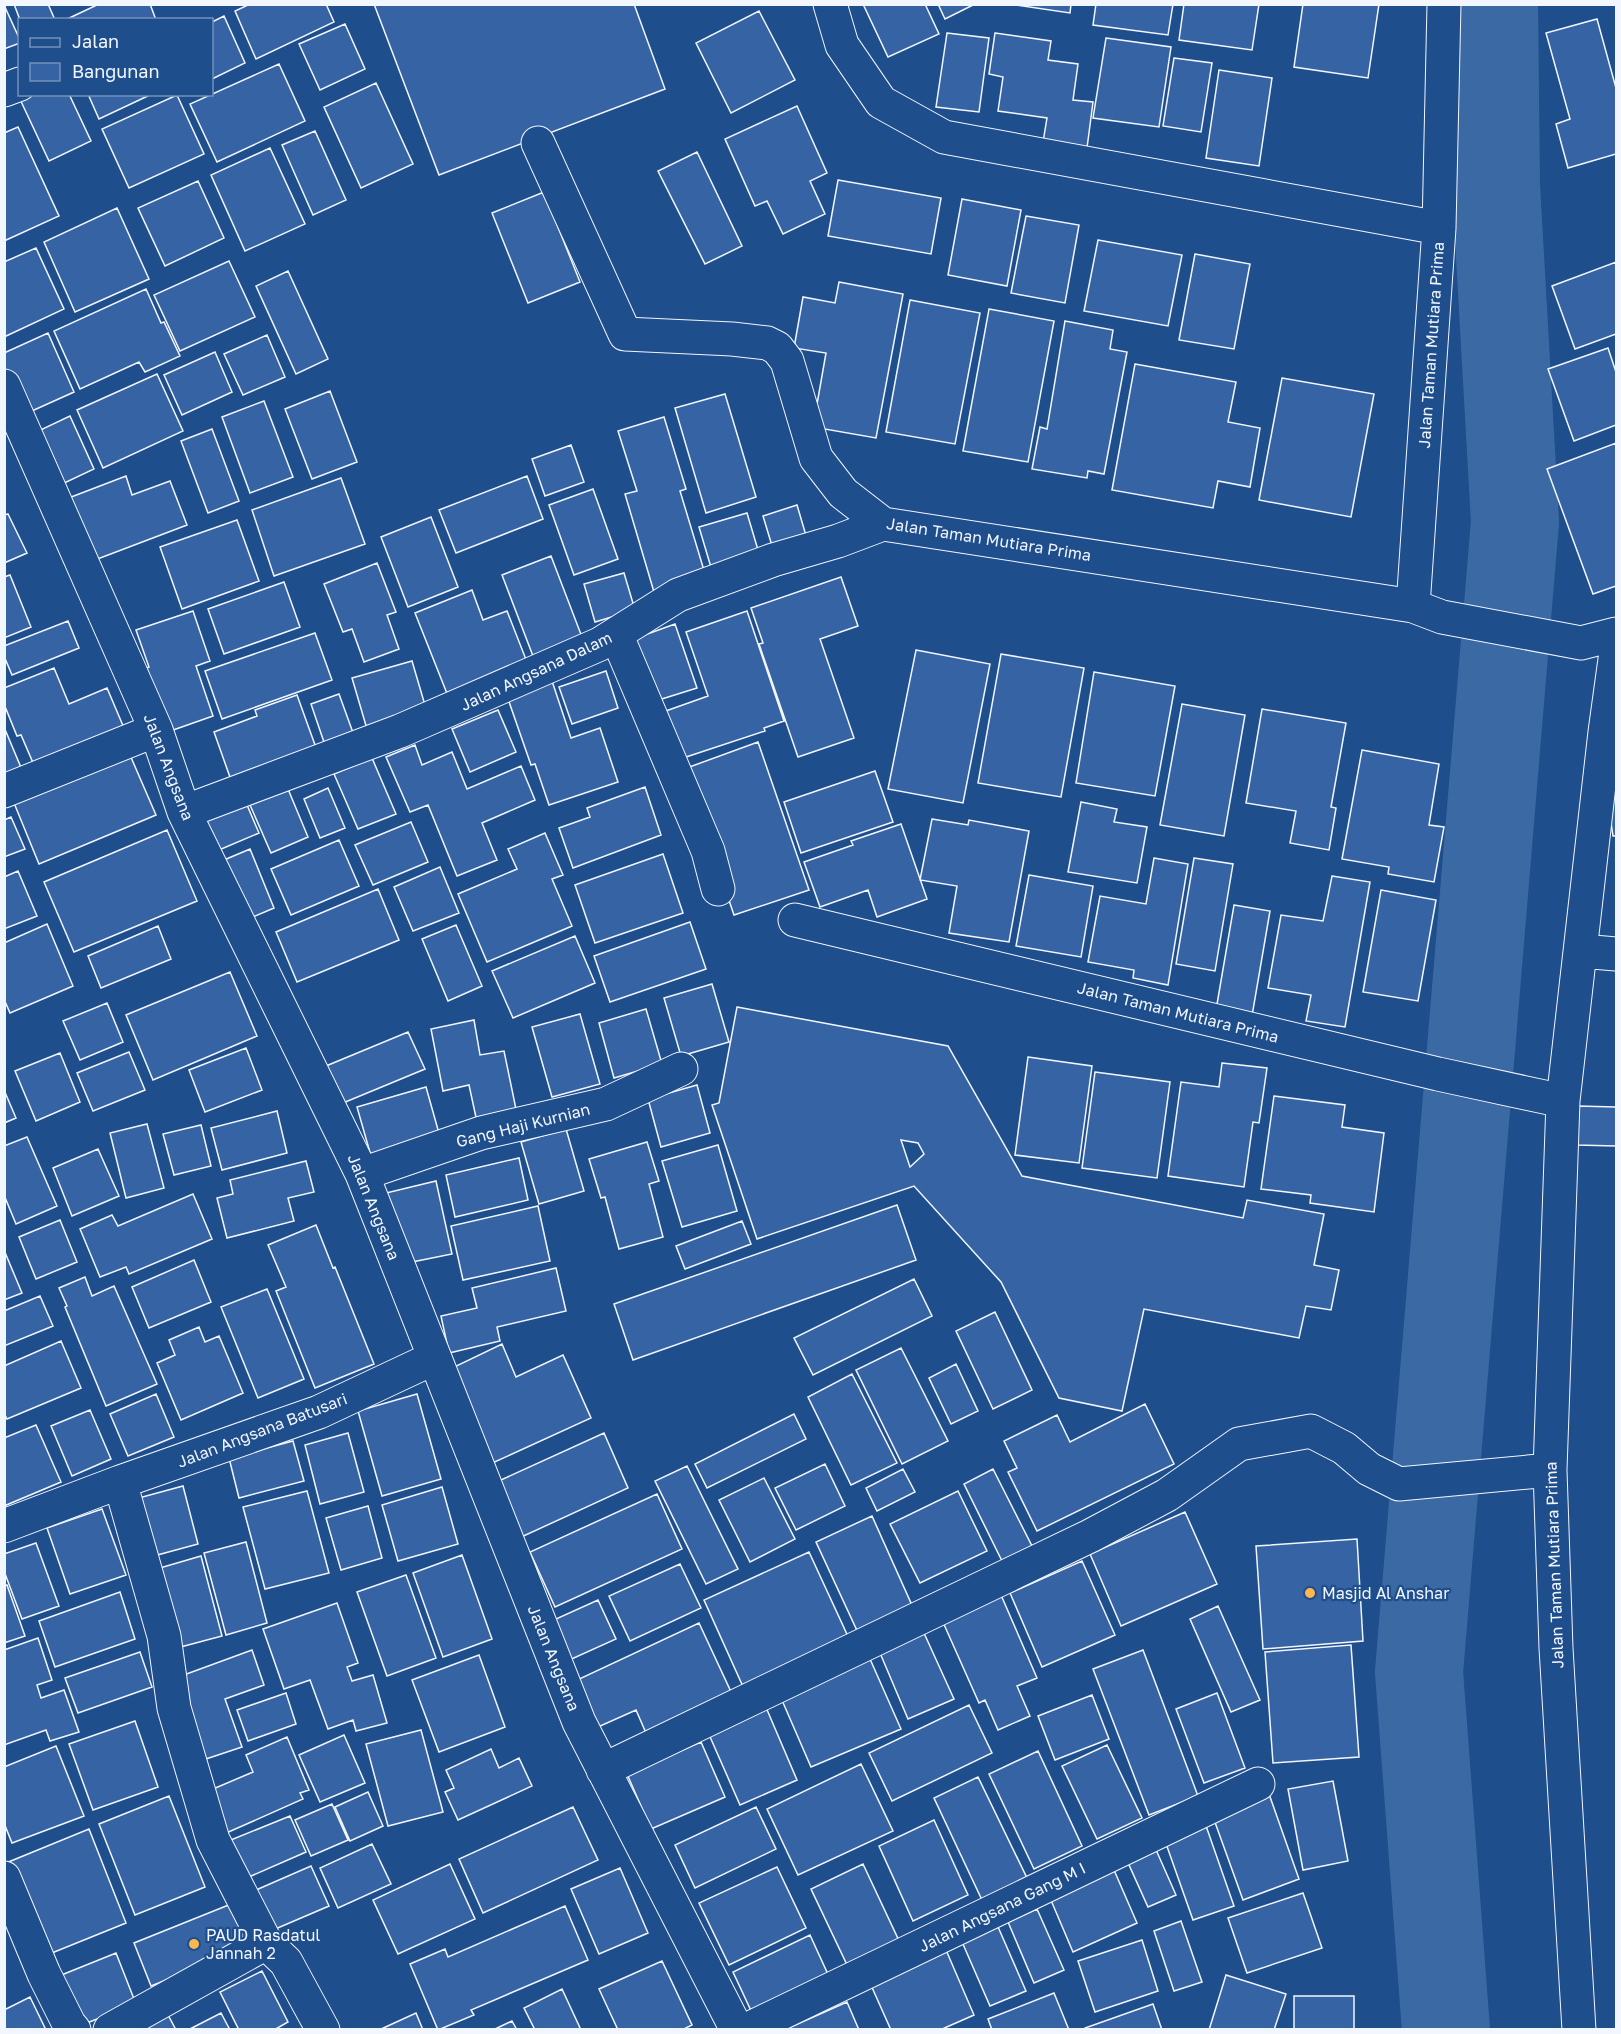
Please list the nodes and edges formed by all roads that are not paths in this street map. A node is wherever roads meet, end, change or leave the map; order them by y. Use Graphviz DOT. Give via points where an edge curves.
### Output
graph roads {
  1 [pos="830,4"];
  2 [pos="1444,4"];
  3 [pos="538,144"];
  4 [pos="1439,228"];
  5 [pos="4,386"];
  6 [pos="883,524"];
  7 [pos="1427,611"];
  8 [pos="616,634"];
  9 [pos="1617,634"];
  10 [pos="1617,652"];
  11 [pos="156,730"];
  12 [pos="4,791"];
  13 [pos="184,812"];
  14 [pos="718,889"];
  15 [pos="795,920"];
  16 [pos="1581,951"];
  17 [pos="1617,954"];
  18 [pos="681,1069"];
  19 [pos="1563,1101"];
  20 [pos="362,1174"];
  21 [pos="434,1358"];
  22 [pos="1550,1470"];
  23 [pos="120,1482"];
  24 [pos="4,1526"];
  25 [pos="603,1770"];
  26 [pos="1258,1784"];
  27 [pos="4,1878"];
  28 [pos="266,1943"];
  29 [pos="733,2027"];
  30 [pos="74,2030"];
  31 [pos="110,2030"];
  32 [pos="323,2030"];
  33 [pos="1579,2030"];
  1 -- 4 [label="street, Jalan Taman Mutiara Prima" via="842,45 881,102 944,137"];
  2 -- 4 [label="street, Jalan Taman Mutiara Prima"];
  3 -- 6 [label="street, Jalan Taman Mutiara Prima" via="625,334 732,339 777,348 787,361 816,458 843,493"];
  4 -- 7 [label="street, Jalan Taman Mutiara Prima"];
  5 -- 11 [label="street, Jalan Angsana"];
  6 -- 7 [label="street, Jalan Taman Mutiara Prima"];
  6 -- 8 [label="street, Jalan Angsana Dalam" via="678,595"];
  7 -- 9 [label="street, Jalan Taman Mutiara Prima" via="1581,643"];
  8 -- 13 [label="street, Jalan Angsana Dalam" via="400,731"];
  8 -- 14 [label="street" via="708,851"];
  10 -- 16 [label="street, Jalan Taman Mutiara Prima"];
  11 -- 12 [label="street"];
  11 -- 13 [label="street, Jalan Angsana"];
  13 -- 20 [label="street, Jalan Angsana"];
  15 -- 19 [label="street, Jalan Taman Mutiara Prima"];
  16 -- 17 [label="street"];
  16 -- 19 [label="street, Jalan Taman Mutiara Prima"];
  18 -- 20 [label="street, Gang Haji Kurnian" via="606,1104 481,1133"];
  19 -- 22 [label="street, Jalan Taman Mutiara Prima"];
  20 -- 21 [label="street, Jalan Angsana"];
  21 -- 23 [label="street, Jalan Angsana Batusari" via="319,1412"];
  21 -- 25 [label="street, Jalan Angsana" via="579,1722"];
  22 -- 25 [label="street" via="1399,1484 1311,1431 1239,1444 1167,1495 1090,1536"];
  22 -- 33 [label="street, Jalan Taman Mutiara Prima" via="1556,1648"];
  23 -- 24 [label="street, Jalan Angsana Batusari"];
  23 -- 28 [label="street" via="164,1636 174,1708 213,1840"];
  25 -- 29 [label="street, Jalan Angsana"];
  26 -- 29 [label="street, Jalan Angsana Gang M I"];
  27 -- 30 [label="street" via="44,1974"];
  28 -- 31 [label="street"];
  28 -- 32 [label="street" via="286,1962"];
}
